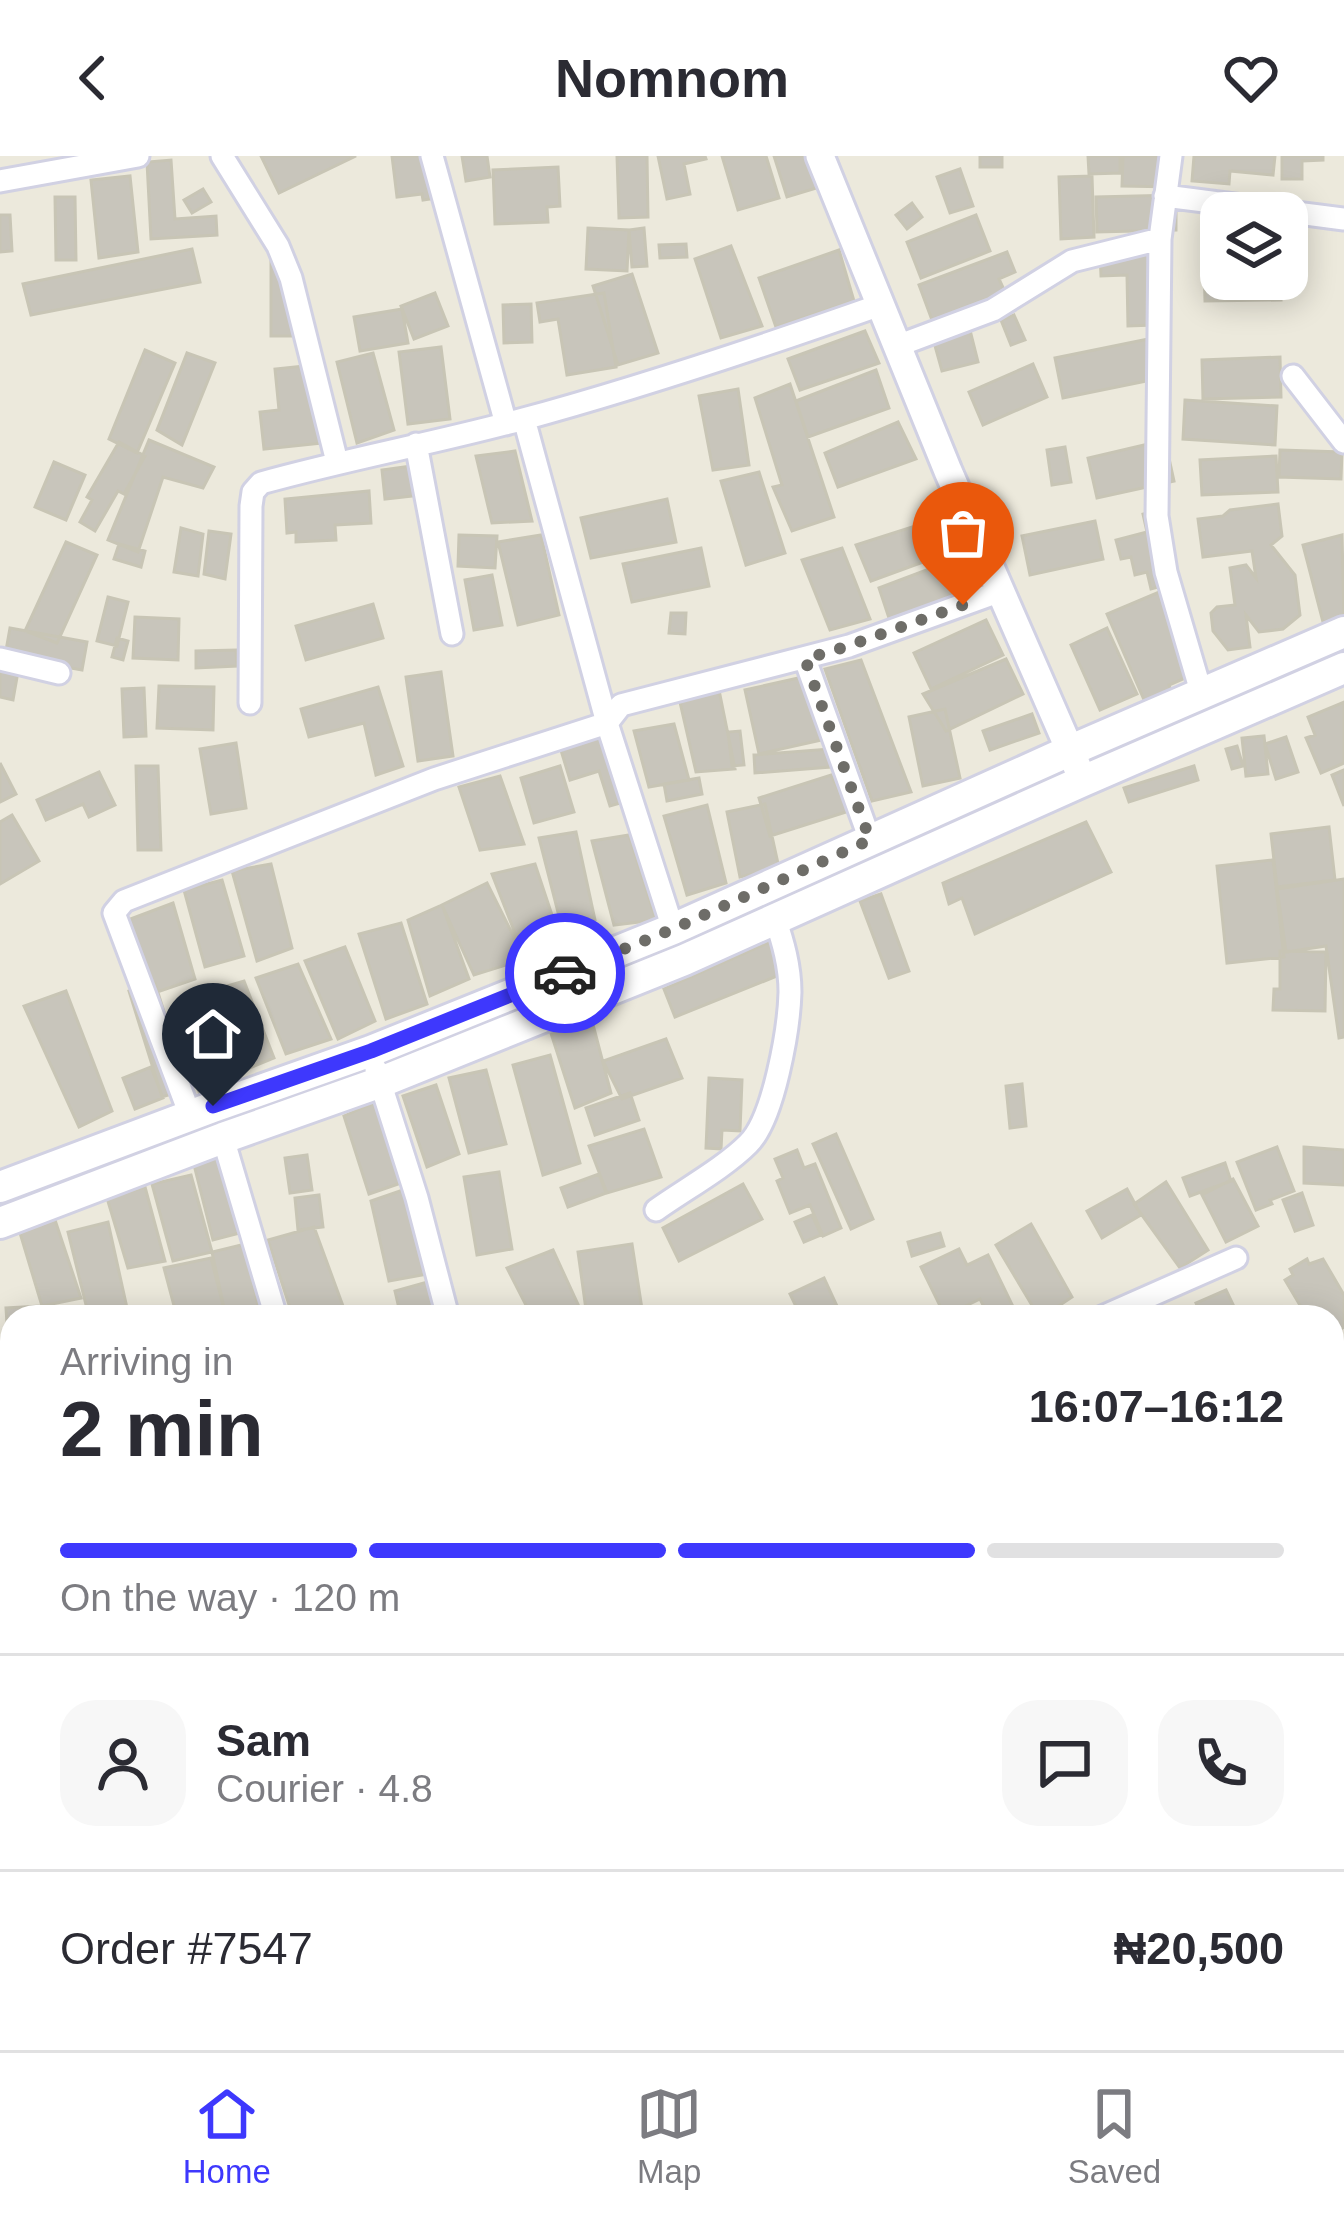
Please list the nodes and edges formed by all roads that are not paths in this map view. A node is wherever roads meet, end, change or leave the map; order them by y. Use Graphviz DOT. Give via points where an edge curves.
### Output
graph roads {
  1 [pos="138,156"];
  2 [pos="222,156"];
  3 [pos="432,156"];
  4 [pos="820,156"];
  5 [pos="1171,156"];
  6 [pos="0,181"];
  7 [pos="1165,196"];
  8 [pos="1344,219"];
  9 [pos="1160,239"];
  10 [pos="880,305"];
  11 [pos="897,346"];
  12 [pos="1293,376"];
  13 [pos="515,422"];
  14 [pos="1344,442"];
  15 [pos="416,444"];
  16 [pos="337,462"];
  17 [pos="1001,591"];
  18 [pos="1344,632"];
  19 [pos="452,634"];
  20 [pos="0,659"];
  21 [pos="805,659"];
  22 [pos="1344,668"];
  23 [pos="59,673"];
  24 [pos="1202,695"];
  25 [pos="250,703"];
  26 [pos="607,723"];
  27 [pos="1069,751"];
  28 [pos="1083,781"];
  29 [pos="870,840"];
  30 [pos="775,918"];
  31 [pos="673,929"];
  32 [pos="371,1051"];
  33 [pos="381,1082"];
  34 [pos="190,1115"];
  35 [pos="223,1138"];
  36 [pos="0,1187"];
  37 [pos="656,1210"];
  38 [pos="0,1222"];
  39 [pos="1236,1258"];
  40 [pos="272,1305"];
  41 [pos="445,1305"];
  42 [pos="1129,1305"];
  1 -- 6 [label="street"];
  2 -- 16 [label="street" via="291,278"];
  3 -- 13 [label="street"];
  4 -- 10 [label="street"];
  5 -- 7 [label="street"];
  7 -- 8 [label="street"];
  7 -- 9 [label="street"];
  9 -- 11 [label="street" via="1072,261 992,310"];
  9 -- 24 [label="street" via="1157,516"];
  10 -- 11 [label="street"];
  10 -- 13 [label="street"];
  11 -- 17 [label="street"];
  12 -- 14 [label="street"];
  13 -- 15 [label="street"];
  13 -- 26 [label="street"];
  15 -- 16 [label="street"];
  15 -- 19 [label="street"];
  16 -- 25 [label="street" via="253,492"];
  17 -- 21 [label="street"];
  17 -- 27 [label="street"];
  18 -- 24 [label="main road"];
  20 -- 23 [label="street"];
  21 -- 26 [label="street" via="641,698 621,705"];
  21 -- 29 [label="street"];
  22 -- 28 [label="main road"];
  24 -- 27 [label="main road"];
  26 -- 31 [label="street"];
  26 -- 34 [label="street" via="434,779 124,901 114,913"];
  27 -- 28 [label="street"];
  27 -- 29 [label="main road"];
  28 -- 30 [label="main road"];
  29 -- 31 [label="main road"];
  30 -- 33 [label="main road"];
  30 -- 37 [label="street" via="790,992 778,1076 760,1130"];
  31 -- 32 [label="main road"];
  32 -- 33 [label="street"];
  32 -- 34 [label="main road"];
  33 -- 35 [label="main road"];
  33 -- 41 [label="street"];
  34 -- 36 [label="main road"];
  35 -- 38 [label="main road"];
  35 -- 40 [label="street"];
  39 -- 42 [label="street"];
}
